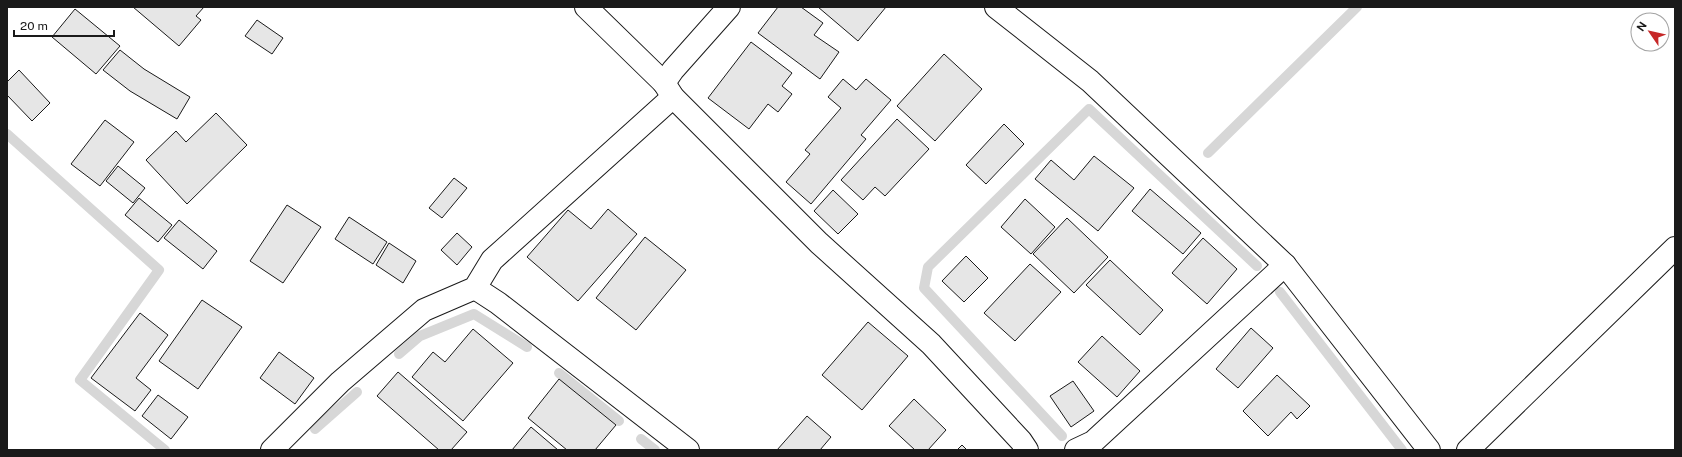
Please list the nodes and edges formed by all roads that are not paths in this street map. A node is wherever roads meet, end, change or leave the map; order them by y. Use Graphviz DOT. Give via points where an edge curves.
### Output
graph roads {
  1 [pos="586,7"];
  2 [pos="729,7"];
  3 [pos="996,7"];
  4 [pos="669,90"];
  5 [pos="1675,248"];
  6 [pos="1285,265"];
  7 [pos="475,288"];
  8 [pos="272,450"];
  9 [pos="688,450"];
  10 [pos="1026,450"];
  11 [pos="1076,450"];
  12 [pos="1429,450"];
  13 [pos="1468,450"];
  1 -- 4 [label="street"];
  2 -- 4 [label="street" via="673,70"];
  3 -- 6 [label="street" via="1090,81"];
  4 -- 7 [label="street" via="492,260"];
  4 -- 10 [label="street" via="819,242 930,344"];
  5 -- 13 [label="street"];
  6 -- 11 [label="street" via="1093,442"];
  6 -- 12 [label="street"];
  7 -- 8 [label="street" via="424,310 340,382"];
  7 -- 9 [label="street"];
}
